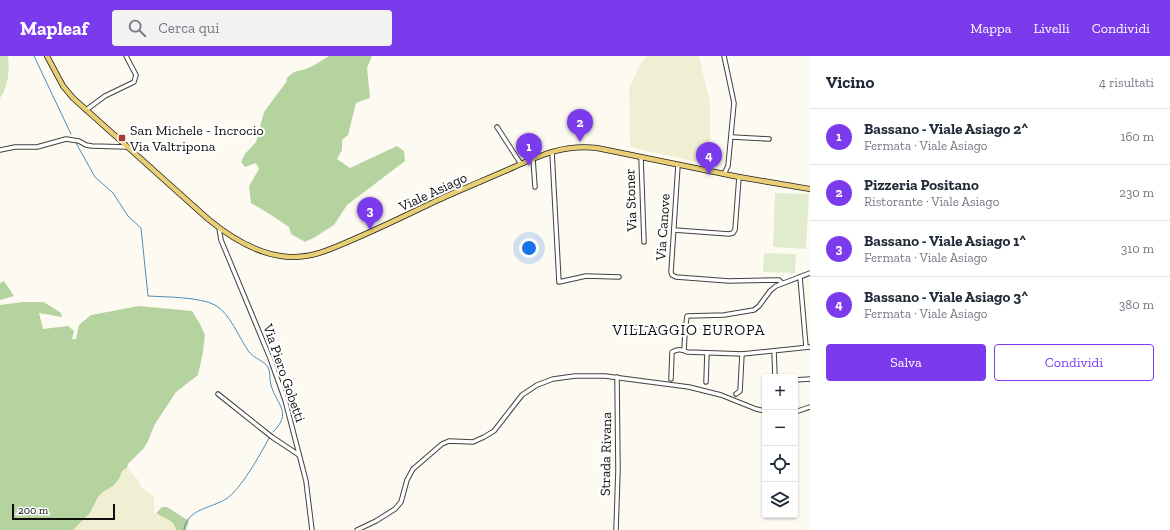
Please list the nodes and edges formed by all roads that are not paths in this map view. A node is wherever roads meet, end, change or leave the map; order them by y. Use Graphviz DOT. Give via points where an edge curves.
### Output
graph roads {
  1 [pos="47,56"];
  2 [pos="126,56"];
  3 [pos="724,56"];
  4 [pos="86,110"];
  5 [pos="497,127"];
  6 [pos="732,137"];
  7 [pos="769,140"];
  8 [pos="126,147"];
  9 [pos="0,150"];
  10 [pos="552,152"];
  11 [pos="641,157"];
  12 [pos="532,159"];
  13 [pos="521,164"];
  14 [pos="678,165"];
  15 [pos="724,174"];
  16 [pos="739,177"];
  17 [pos="535,187"];
  18 [pos="810,189"];
  19 [pos="219,228"];
  20 [pos="674,230"];
  21 [pos="644,242"];
  22 [pos="810,273"];
  23 [pos="619,277"];
  24 [pos="800,277"];
  25 [pos="782,283"];
  26 [pos="632,327"];
  27 [pos="685,333"];
  28 [pos="808,347"];
  29 [pos="684,350"];
  30 [pos="774,351"];
  31 [pos="707,353"];
  32 [pos="742,354"];
  33 [pos="775,374"];
  34 [pos="617,377"];
  35 [pos="671,379"];
  36 [pos="810,379"];
  37 [pos="798,380"];
  38 [pos="706,382"];
  39 [pos="218,394"];
  40 [pos="736,394"];
  41 [pos="810,407"];
  42 [pos="762,410"];
  43 [pos="798,411"];
  44 [pos="299,455"];
  45 [pos="312,530"];
  46 [pos="357,530"];
  47 [pos="616,530"];
  1 -- 4 [label="main road, Viale Asiago" via="63,86"];
  2 -- 4 [label="street" via="136,76 134,82 105,96"];
  3 -- 6 [label="street" via="734,103"];
  4 -- 8 [label="main road, Viale Asiago"];
  5 -- 13 [label="street"];
  6 -- 7 [label="street"];
  6 -- 15 [label="street" via="728,166"];
  8 -- 9 [label="street" via="92,146 66,138 37,147"];
  8 -- 19 [label="main road, Viale Asiago"];
  10 -- 11 [label="main road, Viale Asiago" via="565,148 585,147"];
  10 -- 12 [label="main road, Viale Asiago"];
  10 -- 23 [label="street" via="559,282 586,276"];
  11 -- 14 [label="main road, Viale Asiago"];
  11 -- 21 [label="street, Via Stoner"];
  12 -- 13 [label="main road, Viale Asiago"];
  12 -- 17 [label="street"];
  13 -- 19 [label="main road, Viale Asiago" via="395,222 315,255 288,257 256,250"];
  14 -- 15 [label="main road, Viale Asiago"];
  14 -- 20 [label="street, Via Canove"];
  15 -- 16 [label="main road, Viale Asiago"];
  16 -- 18 [label="main road, Viale Asiago"];
  16 -- 20 [label="street" via="733,233"];
  19 -- 44 [label="street, Via Piero Gobetti" via="221,240 285,400"];
  20 -- 25 [label="street, Via Canove" via="671,272 674,276 729,281 779,280"];
  22 -- 24 [label="street"];
  24 -- 25 [label="street"];
  24 -- 28 [label="street"];
  25 -- 27 [label="street" via="772,289 754,310 687,316"];
  26 -- 27 [label="street"];
  27 -- 29 [label="street"];
  28 -- 30 [label="street"];
  29 -- 31 [label="street"];
  29 -- 35 [label="street" via="672,352"];
  30 -- 32 [label="street"];
  30 -- 33 [label="street"];
  31 -- 32 [label="street"];
  31 -- 38 [label="street"];
  32 -- 40 [label="street" via="740,391"];
  34 -- 42 [label="street" via="689,387"];
  34 -- 46 [label="street" via="560,377 537,385 517,400 494,432 473,442 449,441 442,444 413,469 401,502 395,509"];
  34 -- 47 [label="street, Strada Rivana"];
  36 -- 37 [label="street"];
  39 -- 44 [label="street"];
  41 -- 43 [label="street"];
  44 -- 45 [label="street, Via Piero Gobetti" via="306,481"];
}
